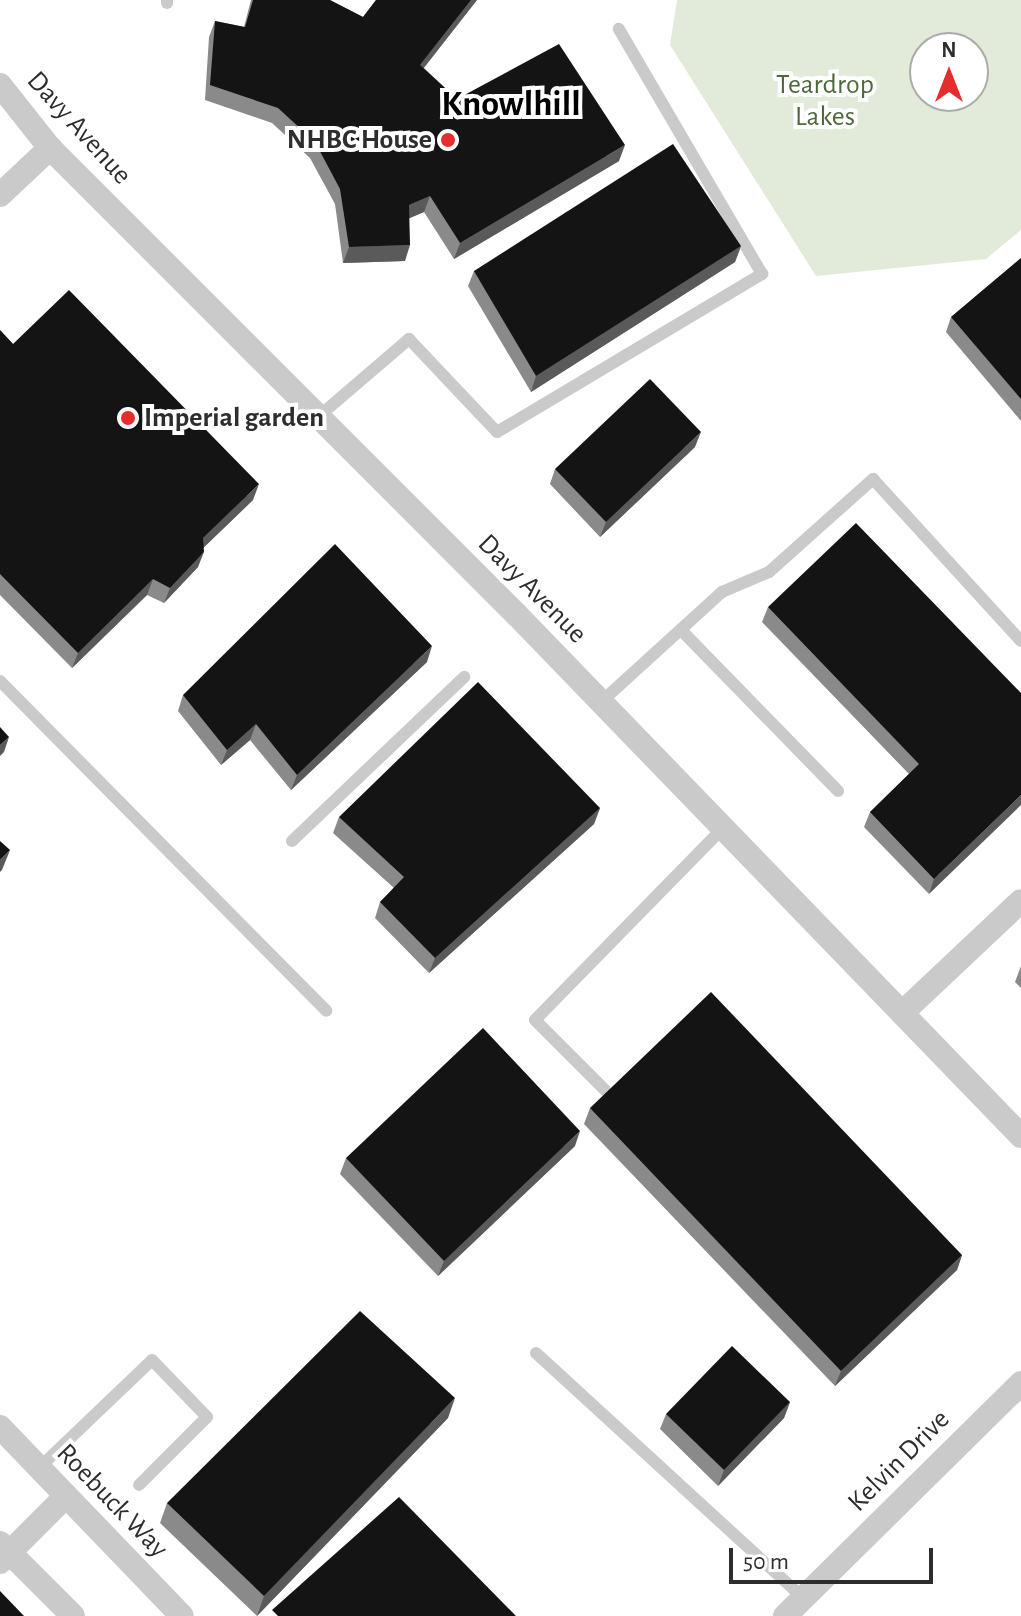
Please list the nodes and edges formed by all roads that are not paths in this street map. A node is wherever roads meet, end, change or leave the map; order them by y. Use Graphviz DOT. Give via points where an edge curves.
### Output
graph roads {
  1 [pos="619,29"];
  2 [pos="0,85"];
  3 [pos="50,148"];
  4 [pos="0,195"];
  5 [pos="318,417"];
  6 [pos="681,630"];
  7 [pos="1021,641"];
  8 [pos="464,677"];
  9 [pos="0,681"];
  10 [pos="601,702"];
  11 [pos="838,791"];
  12 [pos="723,828"];
  13 [pos="292,841"];
  14 [pos="1021,901"];
  15 [pos="326,1011"];
  16 [pos="902,1013"];
  17 [pos="605,1090"];
  18 [pos="1021,1136"];
  19 [pos="536,1353"];
  20 [pos="1021,1383"];
  21 [pos="0,1427"];
  22 [pos="39,1468"];
  23 [pos="139,1485"];
  24 [pos="66,1496"];
  25 [pos="4,1553"];
  26 [pos="803,1598"];
  27 [pos="73,1616"];
  28 [pos="182,1616"];
  29 [pos="785,1616"];
  1 -- 5 [label="lane" via="762,274 497,432 409,339"];
  2 -- 3 [label="street, Davy Avenue"];
  3 -- 4 [label="street"];
  3 -- 5 [label="street, Davy Avenue"];
  5 -- 10 [label="street, Davy Avenue"];
  6 -- 7 [label="lane" via="722,592 769,572 873,479"];
  6 -- 10 [label="lane"];
  6 -- 11 [label="lane"];
  8 -- 13 [label="lane"];
  9 -- 15 [label="lane"];
  10 -- 12 [label="street, Davy Avenue"];
  12 -- 16 [label="street, Davy Avenue"];
  12 -- 17 [label="lane" via="535,1020"];
  14 -- 16 [label="street"];
  16 -- 18 [label="street, Davy Avenue"];
  19 -- 26 [label="lane"];
  20 -- 26 [label="street, Kelvin Drive"];
  21 -- 22 [label="street, Roebuck Way"];
  22 -- 23 [label="lane" via="152,1360 207,1417"];
  22 -- 24 [label="street, Roebuck Way"];
  24 -- 25 [label="street"];
  24 -- 28 [label="street, Roebuck Way"];
  25 -- 27 [label="street"];
  26 -- 29 [label="street, Kelvin Drive"];
}
